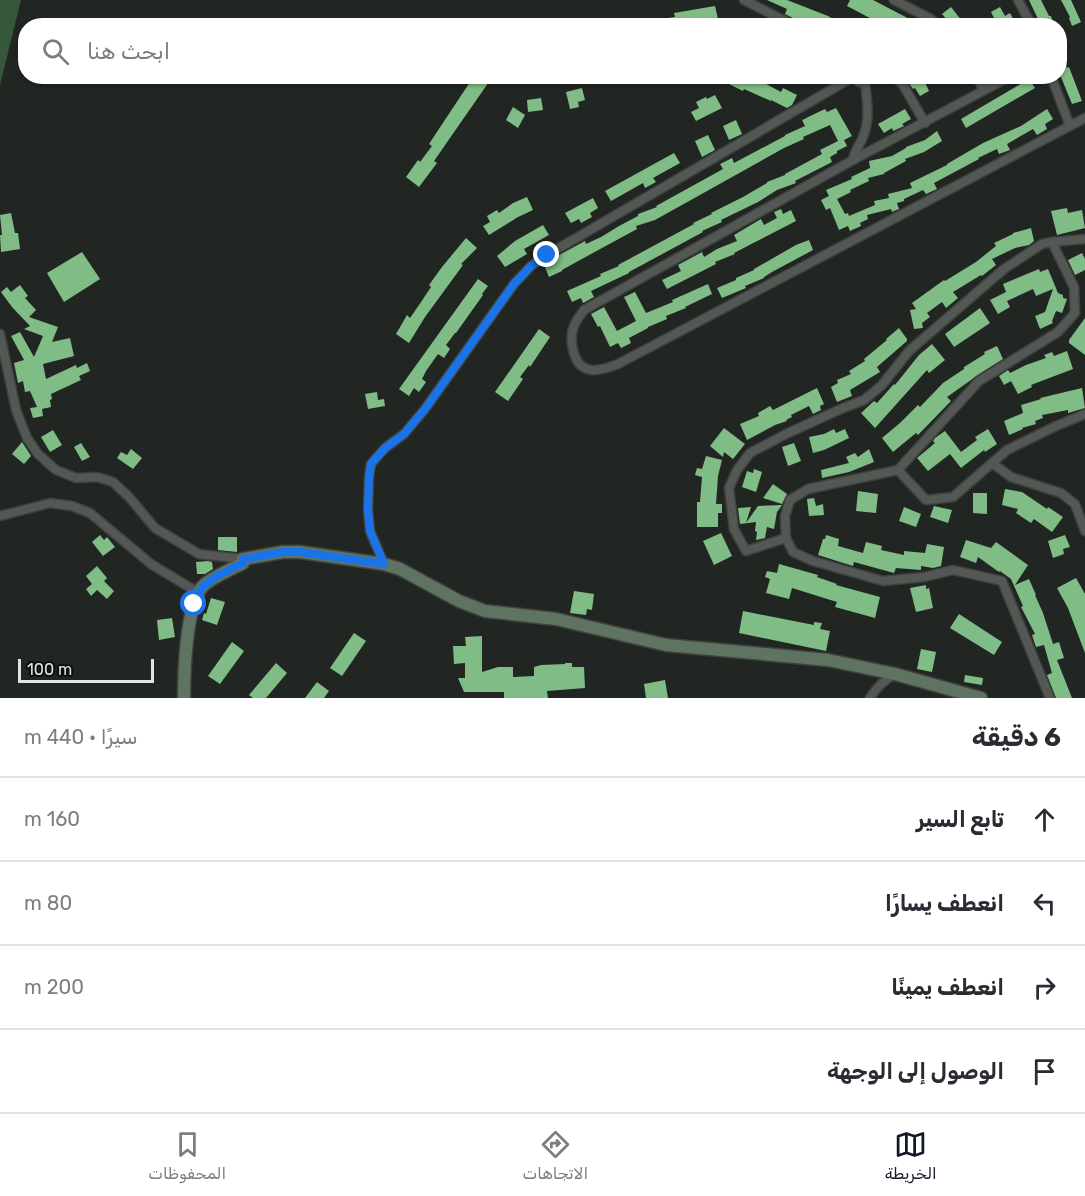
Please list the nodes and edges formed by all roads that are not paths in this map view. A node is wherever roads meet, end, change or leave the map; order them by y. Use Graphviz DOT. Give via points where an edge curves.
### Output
graph roads {
  1 [pos="744,0"];
  2 [pos="894,0"];
  3 [pos="1018,0"];
  4 [pos="779,18"];
  5 [pos="929,18"];
  6 [pos="1028,18"];
  7 [pos="841,84"];
  8 [pos="868,84"];
  9 [pos="902,84"];
  10 [pos="981,84"];
  11 [pos="996,84"];
  12 [pos="1054,84"];
  13 [pos="984,90"];
  14 [pos="1085,118"];
  15 [pos="926,123"];
  16 [pos="1070,126"];
  17 [pos="853,160"];
  18 [pos="1085,239"];
  19 [pos="1052,242"];
  20 [pos="0,334"];
  21 [pos="1085,414"];
  22 [pos="992,464"];
  23 [pos="898,470"];
  24 [pos="0,516"];
  25 [pos="1085,531"];
  26 [pos="786,538"];
  27 [pos="243,559"];
  28 [pos="384,564"];
  29 [pos="199,593"];
  30 [pos="895,674"];
  31 [pos="184,698"];
  32 [pos="870,698"];
  33 [pos="981,698"];
  34 [pos="1050,698"];
  1 -- 4 [label="street"];
  2 -- 5 [label="street"];
  3 -- 6 [label="street"];
  7 -- 28 [label="street" via="547,255 525,272 425,409 371,464 370,531"];
  8 -- 17 [label="street" via="867,122"];
  9 -- 15 [label="street"];
  10 -- 13 [label="street"];
  11 -- 13 [label="street"];
  12 -- 16 [label="street"];
  13 -- 15 [label="street"];
  14 -- 16 [label="street"];
  15 -- 17 [label="street"];
  16 -- 17 [label="street" via="618,364 596,370 580,366 574,356 572,333 584,310"];
  18 -- 19 [label="street"];
  19 -- 23 [label="street" via="1074,287 1075,313 1058,333 979,381"];
  19 -- 26 [label="street" via="1042,244 1004,269 909,351 882,385 864,400 750,453 729,488 734,529 746,551"];
  20 -- 27 [label="street" via="16,410 38,454 56,470 76,478 97,477 113,482 155,528 199,554"];
  21 -- 22 [label="street" via="1007,450"];
  22 -- 23 [label="street" via="953,497 926,500"];
  22 -- 25 [label="street" via="1011,477 1061,493 1075,504"];
  23 -- 26 [label="street" via="808,489 790,500 785,516"];
  24 -- 29 [label="street" via="50,503 72,506 90,513 151,564"];
  26 -- 34 [label="street" via="793,552 813,561 883,581 953,570 1002,581"];
  27 -- 28 [label="main road" via="300,552"];
  27 -- 29 [label="main road" via="243,563 217,576"];
  28 -- 30 [label="main road" via="400,568 485,611 556,619 666,645 828,660"];
  29 -- 31 [label="main road" via="188,635"];
  30 -- 32 [label="street" via="884,680"];
  30 -- 33 [label="main road"];
}
